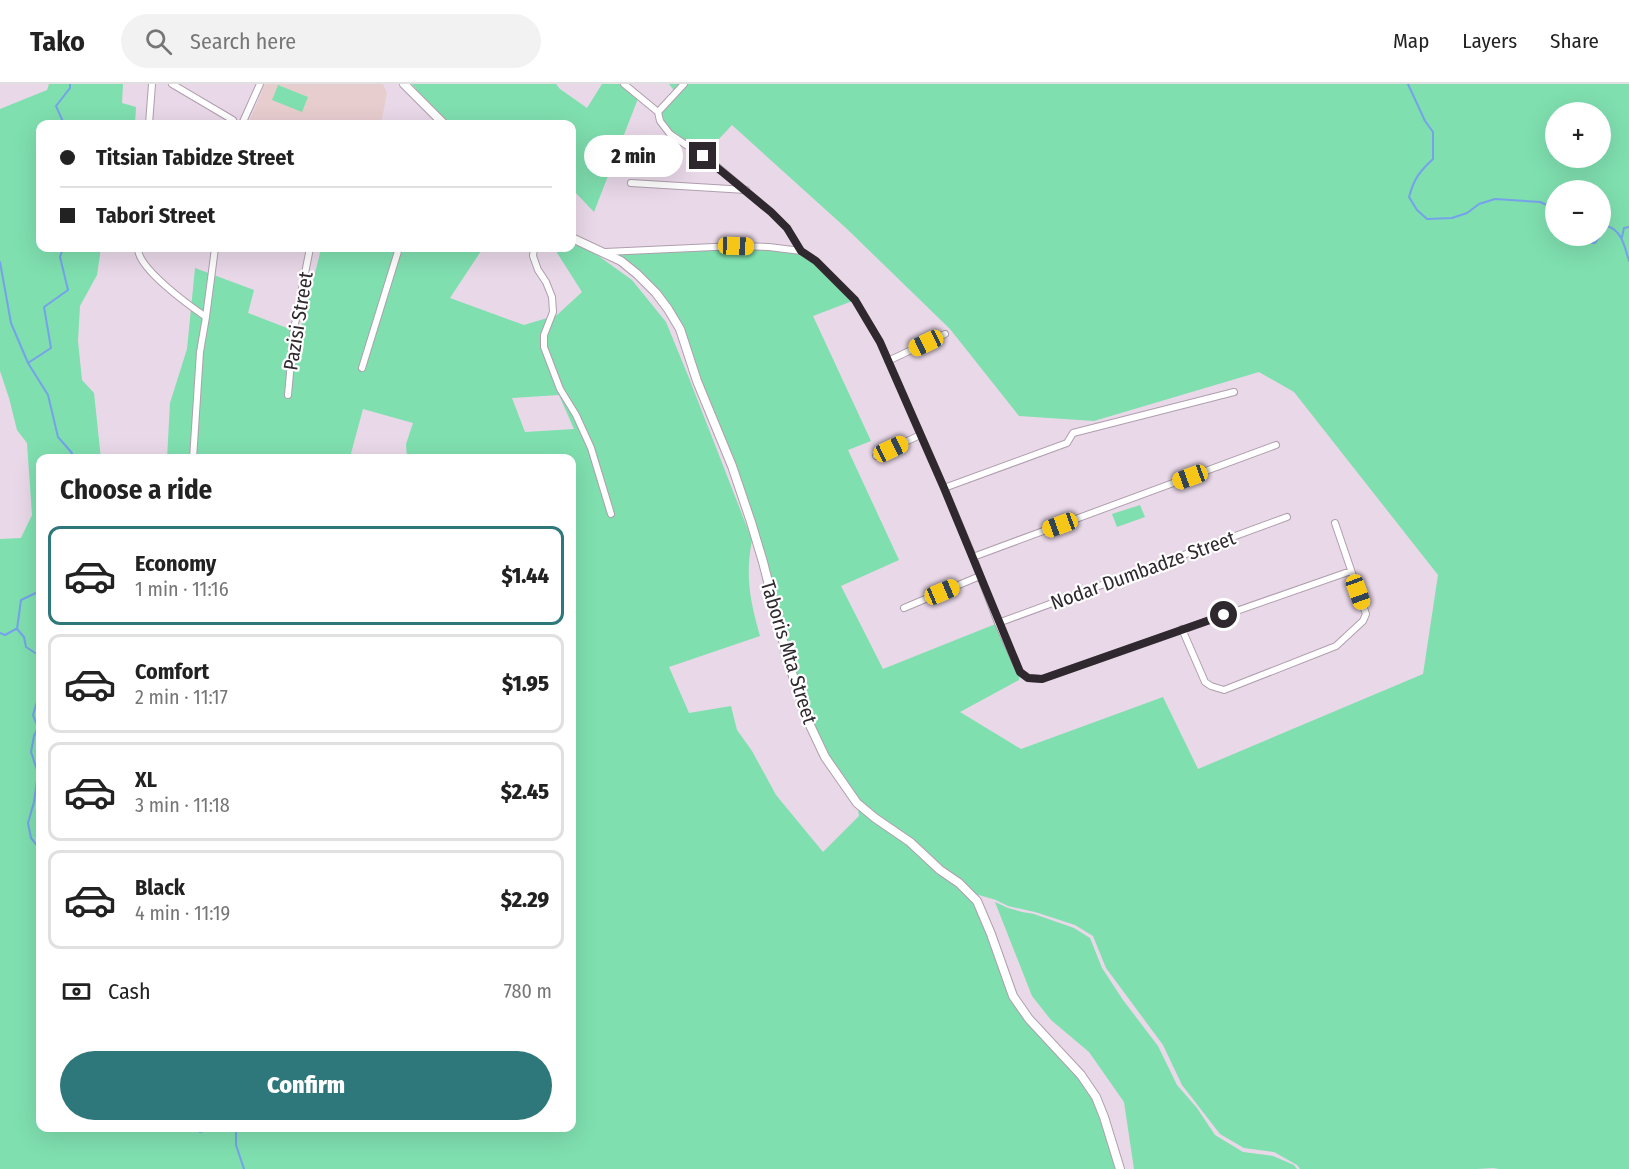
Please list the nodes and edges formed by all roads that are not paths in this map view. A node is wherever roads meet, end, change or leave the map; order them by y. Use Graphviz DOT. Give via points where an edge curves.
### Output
graph roads {
  1 [pos="152,84"];
  2 [pos="172,84"];
  3 [pos="260,84"];
  4 [pos="404,84"];
  5 [pos="624,84"];
  6 [pos="684,84"];
  7 [pos="658,112"];
  8 [pos="148,120"];
  9 [pos="233,120"];
  10 [pos="244,120"];
  11 [pos="440,120"];
  12 [pos="631,183"];
  13 [pos="746,190"];
  14 [pos="576,240"];
  15 [pos="801,251"];
  16 [pos="138,252"];
  17 [pos="214,252"];
  18 [pos="309,252"];
  19 [pos="398,252"];
  20 [pos="534,252"];
  21 [pos="604,252"];
  22 [pos="206,317"];
  23 [pos="945,334"];
  24 [pos="888,361"];
  25 [pos="362,368"];
  26 [pos="1234,392"];
  27 [pos="288,395"];
  28 [pos="920,435"];
  29 [pos="1276,445"];
  30 [pos="193,454"];
  31 [pos="876,456"];
  32 [pos="944,488"];
  33 [pos="611,514"];
  34 [pos="1287,517"];
  35 [pos="1335,523"];
  36 [pos="973,557"];
  37 [pos="1351,571"];
  38 [pos="980,576"];
  39 [pos="904,608"];
  40 [pos="998,623"];
  41 [pos="1182,629"];
  42 [pos="1120,1169"];
  1 -- 8 [label="street"];
  2 -- 9 [label="street"];
  3 -- 10 [label="street"];
  4 -- 11 [label="main road"];
  5 -- 7 [label="street"];
  6 -- 7 [label="street"];
  7 -- 13 [label="street" via="670,134"];
  12 -- 13 [label="street"];
  13 -- 15 [label="street" via="787,228"];
  14 -- 21 [label="main road, Taboris Mta Street"];
  15 -- 21 [label="street" via="736,246"];
  15 -- 24 [label="street" via="855,300"];
  16 -- 22 [label="street" via="143,263 175,295"];
  17 -- 22 [label="street"];
  18 -- 27 [label="street, Pazisi Street" via="294,329"];
  19 -- 25 [label="street"];
  20 -- 33 [label="street" via="537,270 552,297 553,312 544,347 591,448"];
  21 -- 42 [label="main road, Taboris Mta Street" via="629,267 656,293 680,329 751,522 789,664 825,757 857,803 960,883 977,902 1013,996 1096,1098"];
  22 -- 30 [label="street"];
  23 -- 24 [label="street"];
  24 -- 28 [label="street"];
  26 -- 32 [label="street" via="1073,433 1067,442"];
  28 -- 31 [label="street"];
  28 -- 32 [label="street"];
  29 -- 36 [label="street"];
  32 -- 36 [label="street"];
  34 -- 40 [label="street, Nodar Dumbadze Street"];
  35 -- 37 [label="street"];
  36 -- 38 [label="street"];
  37 -- 41 [label="street"];
  37 -- 41 [label="street" via="1366,614 1363,621 1336,646 1230,689 1205,682"];
  38 -- 39 [label="street"];
  38 -- 40 [label="street"];
  40 -- 41 [label="street" via="1020,672 1028,678 1042,679"];
}
